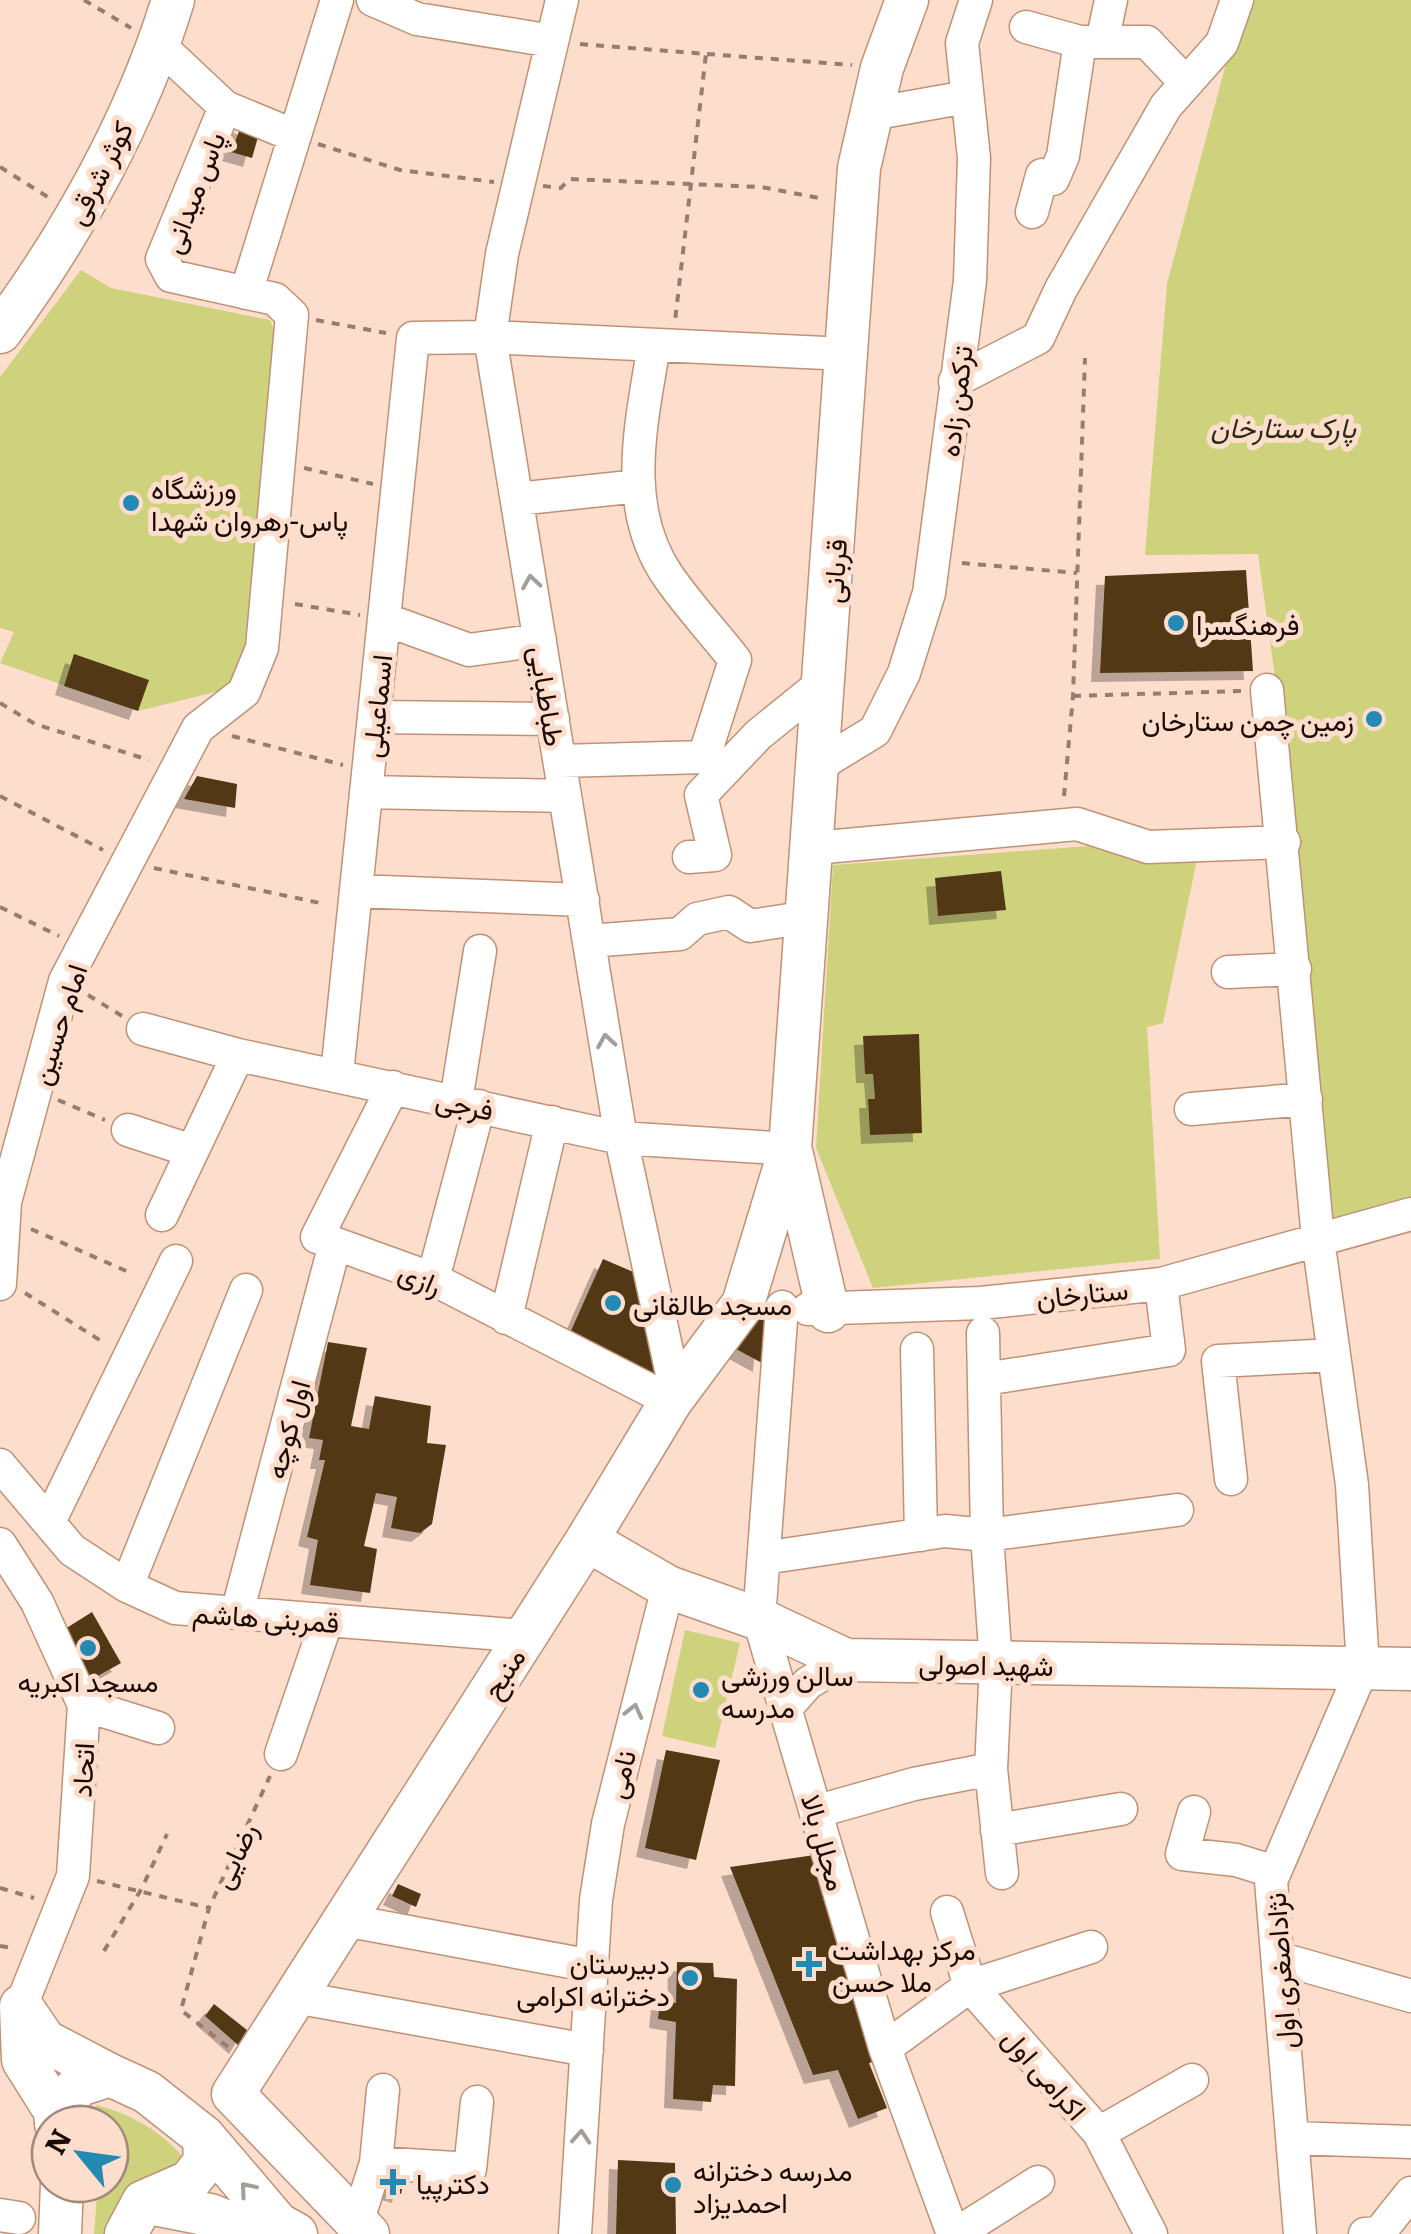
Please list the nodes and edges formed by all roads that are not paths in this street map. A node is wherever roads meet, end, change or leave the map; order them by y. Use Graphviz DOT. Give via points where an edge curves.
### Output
graph roads {
  1 [pos="173,0"];
  2 [pos="337,0"];
  3 [pos="373,0"];
  4 [pos="562,0"];
  5 [pos="976,0"];
  6 [pos="1111,0"];
  7 [pos="1237,0"];
  8 [pos="913,3"];
  9 [pos="1026,27"];
  10 [pos="552,41"];
  11 [pos="1091,42"];
  12 [pos="160,45"];
  13 [pos="1186,83"];
  14 [pos="967,97"];
  15 [pos="224,108"];
  16 [pos="871,114"];
  17 [pos="295,136"];
  18 [pos="1032,212"];
  19 [pos="246,292"];
  20 [pos="0,332"];
  21 [pos="490,337"];
  22 [pos="663,345"];
  23 [pos="847,354"];
  24 [pos="955,382"];
  25 [pos="639,486"];
  26 [pos="517,498"];
  27 [pos="384,619"];
  28 [pos="540,640"];
  29 [pos="826,680"];
  30 [pos="1267,690"];
  31 [pos="374,717"];
  32 [pos="553,719"];
  33 [pos="198,728"];
  34 [pos="560,761"];
  35 [pos="714,762"];
  36 [pos="820,764"];
  37 [pos="367,782"];
  38 [pos="565,796"];
  39 [pos="1284,842"];
  40 [pos="814,848"];
  41 [pos="690,857"];
  42 [pos="356,900"];
  43 [pos="582,900"];
  44 [pos="809,917"];
  45 [pos="589,941"];
  46 [pos="480,951"];
  47 [pos="1295,969"];
  48 [pos="1228,972"];
  49 [pos="144,1029"];
  50 [pos="238,1055"];
  51 [pos="338,1074"];
  52 [pos="392,1087"];
  53 [pos="1306,1099"];
  54 [pos="467,1103"];
  55 [pos="1191,1109"];
  56 [pos="552,1122"];
  57 [pos="128,1130"];
  58 [pos="621,1138"];
  59 [pos="790,1149"];
  60 [pos="192,1151"];
  61 [pos="1411,1214"];
  62 [pos="162,1215"];
  63 [pos="1318,1239"];
  64 [pos="335,1244"];
  65 [pos="176,1262"];
  66 [pos="433,1280"];
  67 [pos="1,1282"];
  68 [pos="1160,1284"];
  69 [pos="246,1290"];
  70 [pos="763,1306"];
  71 [pos="828,1311"];
  72 [pos="506,1318"];
  73 [pos="983,1333"];
  74 [pos="917,1349"];
  75 [pos="1334,1355"];
  76 [pos="985,1378"];
  77 [pos="674,1397"];
  78 [pos="0,1465"];
  79 [pos="1231,1479"];
  80 [pos="1177,1510"];
  81 [pos="49,1522"];
  82 [pos="921,1535"];
  83 [pos="987,1535"];
  84 [pos="587,1540"];
  85 [pos="0,1544"];
  86 [pos="764,1558"];
  87 [pos="126,1586"];
  88 [pos="668,1587"];
  89 [pos="237,1613"];
  90 [pos="759,1619"];
  91 [pos="327,1620"];
  92 [pos="526,1636"];
  93 [pos="846,1660"];
  94 [pos="1396,1662"];
  95 [pos="996,1664"];
  96 [pos="84,1705"];
  97 [pos="786,1708"];
  98 [pos="158,1728"];
  99 [pos="281,1754"];
  100 [pos="991,1769"];
  101 [pos="1121,1809"];
  102 [pos="818,1811"];
  103 [pos="1194,1812"];
  104 [pos="998,1830"];
  105 [pos="1275,1872"];
  106 [pos="1002,1874"];
  107 [pos="948,1912"];
  108 [pos="344,1920"];
  109 [pos="1092,1947"];
  110 [pos="1278,1958"];
  111 [pos="592,1966"];
  112 [pos="970,1986"];
  113 [pos="1411,1996"];
  114 [pos="295,1997"];
  115 [pos="11,2007"];
  116 [pos="885,2048"];
  117 [pos="586,2050"];
  118 [pos="12,2063"];
  119 [pos="110,2075"];
  120 [pos="1192,2080"];
  121 [pos="383,2090"];
  122 [pos="477,2102"];
  123 [pos="45,2104"];
  124 [pos="66,2104"];
  125 [pos="1098,2133"];
  126 [pos="204,2137"];
  127 [pos="1292,2138"];
  128 [pos="1411,2142"];
  129 [pos="376,2163"];
  130 [pos="1038,2182"];
  131 [pos="1411,2193"];
  132 [pos="61,2204"];
  133 [pos="134,2218"];
  134 [pos="362,2228"];
  135 [pos="60,2234"];
  136 [pos="258,2234"];
  137 [pos="296,2234"];
  138 [pos="575,2234"];
  139 [pos="955,2234"];
  140 [pos="1151,2234"];
  141 [pos="1300,2234"];
  142 [pos="1365,2234"];
  1 -- 12 [label="main road, کوثر شرقی"];
  2 -- 17 [label="street"];
  3 -- 10 [label="street" via="417,18"];
  4 -- 10 [label="street, طباطبایی"];
  5 -- 14 [label="street, ترکمن زاده" via="962,43"];
  6 -- 11 [label="street"];
  7 -- 13 [label="street" via="1222,43"];
  8 -- 16 [label="main road, قربانی" via="882,68"];
  9 -- 11 [label="street"];
  10 -- 21 [label="street, طباطبایی" via="502,254"];
  11 -- 13 [label="street" via="1147,42"];
  11 -- 18 [label="street" via="1063,156 1054,179 1042,175"];
  12 -- 15 [label="street, پاس میدانی"];
  12 -- 20 [label="main road, کوثر شرقی" via="46,270"];
  13 -- 24 [label="street" via="1166,106 1038,338"];
  14 -- 16 [label="street"];
  14 -- 24 [label="street, ترکمن زاده" via="974,158 970,281"];
  15 -- 17 [label="street"];
  15 -- 19 [label="street, پاس میدانی" via="162,259 171,276"];
  16 -- 23 [label="main road, قربانی"];
  17 -- 19 [label="street"];
  19 -- 33 [label="street, پاس میدانی" via="275,299 292,315 262,648 244,692"];
  21 -- 22 [label="street"];
  21 -- 26 [label="street, طباطبایی"];
  21 -- 27 [label="street, اسماعیلی" via="413,338"];
  22 -- 23 [label="street"];
  22 -- 25 [label="street" via="636,462"];
  23 -- 29 [label="main road, قربانی"];
  24 -- 36 [label="street, ترکمن زاده" via="917,636 876,731"];
  25 -- 26 [label="street"];
  25 -- 35 [label="street" via="642,513 666,573 735,660"];
  28 -- 26 [label="street, طباطبایی, one-way"];
  27 -- 28 [label="street" via="469,650"];
  27 -- 31 [label="street, اسماعیلی"];
  28 -- 32 [label="street, طباطبایی"];
  29 -- 35 [label="street"];
  29 -- 36 [label="main road, قربانی"];
  30 -- 39 [label="street"];
  31 -- 32 [label="street"];
  31 -- 37 [label="street, اسماعیلی"];
  32 -- 34 [label="street, طباطبایی"];
  33 -- 67 [label="street, امام حسین" via="66,981 4,1216"];
  34 -- 35 [label="street"];
  34 -- 38 [label="street, طباطبایی"];
  35 -- 41 [label="street" via="701,795 715,854"];
  36 -- 40 [label="main road, قربانی"];
  37 -- 38 [label="street"];
  37 -- 42 [label="street, اسماعیلی"];
  38 -- 43 [label="street, طباطبایی"];
  39 -- 40 [label="street" via="1148,848 1077,824"];
  39 -- 47 [label="street"];
  40 -- 44 [label="main road, قربانی"];
  42 -- 43 [label="street"];
  42 -- 51 [label="street, اسماعیلی"];
  43 -- 45 [label="street, طباطبایی"];
  44 -- 45 [label="street" via="750,926 729,912 697,920 680,934"];
  44 -- 59 [label="main road, قربانی"];
  58 -- 45 [label="street, طباطبایی, one-way"];
  46 -- 54 [label="street"];
  47 -- 48 [label="street"];
  47 -- 53 [label="street"];
  49 -- 50 [label="street, فرجی"];
  50 -- 51 [label="street, فرجی"];
  50 -- 60 [label="street"];
  51 -- 52 [label="street, فرجی"];
  52 -- 54 [label="street, فرجی"];
  52 -- 64 [label="street" via="317,1237"];
  53 -- 55 [label="street"];
  53 -- 63 [label="street"];
  54 -- 56 [label="street, فرجی"];
  54 -- 66 [label="street"];
  56 -- 58 [label="street, فرجی"];
  56 -- 72 [label="street"];
  57 -- 60 [label="street"];
  58 -- 59 [label="street, فرجی"];
  58 -- 77 [label="street, طباطبایی"];
  59 -- 70 [label="main road, منبح" via="762,1248"];
  59 -- 71 [label="main road"];
  60 -- 62 [label="street"];
  61 -- 63 [label="street, ستارخان"];
  63 -- 68 [label="street, ستارخان"];
  63 -- 75 [label="street"];
  64 -- 66 [label="street, رازی"];
  64 -- 89 [label="street, اول کوچه"];
  65 -- 81 [label="street"];
  66 -- 72 [label="street, رازی"];
  68 -- 71 [label="street, ستارخان"];
  68 -- 76 [label="street" via="1169,1350"];
  69 -- 87 [label="street"];
  70 -- 71 [label="street, ستارخان"];
  70 -- 77 [label="main road, منبح"];
  70 -- 86 [label="street"];
  72 -- 77 [label="street, رازی"];
  73 -- 76 [label="street"];
  74 -- 82 [label="street"];
  75 -- 79 [label="street" via="1218,1361"];
  75 -- 94 [label="street" via="1352,1484"];
  76 -- 83 [label="street"];
  77 -- 84 [label="main road, منبح"];
  78 -- 81 [label="street, قمربنی هاشم"];
  80 -- 83 [label="street"];
  81 -- 87 [label="street, قمربنی هاشم" via="72,1550"];
  82 -- 83 [label="street"];
  82 -- 86 [label="street"];
  83 -- 95 [label="street"];
  84 -- 88 [label="main road, شهید اصولی"];
  84 -- 92 [label="main road, منبح"];
  85 -- 96 [label="street, اتحاد" via="37,1602"];
  86 -- 90 [label="street"];
  87 -- 89 [label="street, قمربنی هاشم" via="175,1608"];
  88 -- 90 [label="main road, شهید اصولی"];
  111 -- 88 [label="street, نامی, one-way" via="608,1824"];
  89 -- 91 [label="street, قمربنی هاشم"];
  90 -- 93 [label="main road, شهید اصولی"];
  90 -- 97 [label="street, مجلل بالا"];
  91 -- 92 [label="street, قمربنی هاشم"];
  91 -- 99 [label="street"];
  92 -- 108 [label="main road, منبح"];
  93 -- 95 [label="main road, شهید اصولی"];
  93 -- 97 [label="street" via="808,1683"];
  94 -- 95 [label="main road, شهید اصولی"];
  94 -- 105 [label="street, نژاداصغری اول"];
  95 -- 100 [label="street"];
  96 -- 98 [label="street"];
  96 -- 115 [label="street, اتحاد" via="67,1891"];
  97 -- 102 [label="street, مجلل بالا"];
  100 -- 102 [label="street"];
  100 -- 104 [label="street"];
  101 -- 104 [label="street"];
  102 -- 116 [label="street, مجلل بالا"];
  103 -- 105 [label="street" via="1182,1854"];
  104 -- 106 [label="street"];
  105 -- 110 [label="street, نژاداصغری اول"];
  107 -- 112 [label="street, اکرامی اول"];
  108 -- 111 [label="street"];
  108 -- 114 [label="main road, منبح"];
  109 -- 112 [label="street"];
  110 -- 113 [label="street"];
  110 -- 127 [label="street, نژاداصغری اول"];
  111 -- 117 [label="street, نامی"];
  112 -- 116 [label="street"];
  112 -- 125 [label="street, اکرامی اول"];
  114 -- 117 [label="street"];
  114 -- 134 [label="main road, منبح" via="243,2080"];
  115 -- 118 [label="main road, اتحاد"];
  115 -- 119 [label="main road" via="45,2041"];
  116 -- 139 [label="street, مجلل بالا"];
  138 -- 117 [label="street, نامی, one-way"];
  118 -- 123 [label="main road, اتحاد"];
  119 -- 124 [label="main road" via="79,2085"];
  119 -- 126 [label="main road" via="147,2092"];
  120 -- 125 [label="street"];
  121 -- 129 [label="street"];
  122 -- 129 [label="street" via="470,2169"];
  125 -- 140 [label="street, اکرامی اول"];
  126 -- 133 [label="main road" via="205,2162 189,2182"];
  137 -- 126 [label="main road, one-way" via="278,2224"];
  127 -- 128 [label="street"];
  127 -- 141 [label="street, نژاداصغری اول"];
  129 -- 134 [label="street"];
  130 -- 139 [label="street"];
  131 -- 142 [label="street" via="1379,2233"];
  132 -- 135 [label="main road"];
  133 -- 136 [label="main road" via="210,2215"];
}
